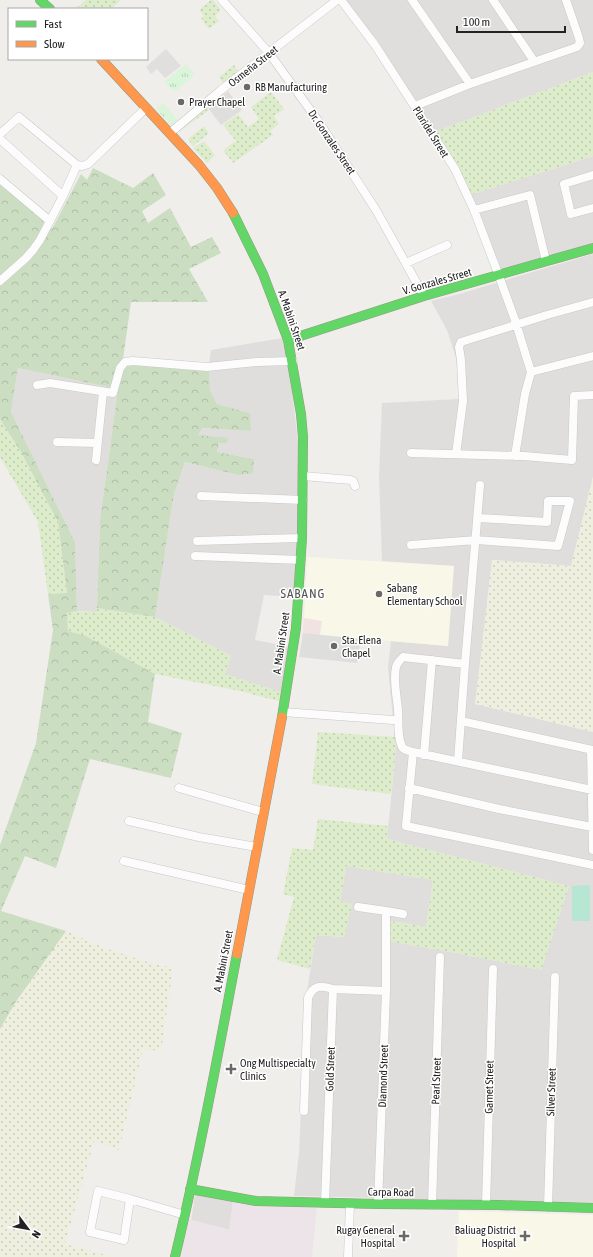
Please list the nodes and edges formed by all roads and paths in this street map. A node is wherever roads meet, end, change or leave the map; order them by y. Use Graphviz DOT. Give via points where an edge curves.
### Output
graph roads {
  1 [pos="40,0"];
  2 [pos="222,0"];
  3 [pos="337,0"];
  4 [pos="341,0"];
  5 [pos="412,0"];
  6 [pos="493,0"];
  7 [pos="566,0"];
  8 [pos="49,8"];
  9 [pos="269,53"];
  10 [pos="102,60"];
  11 [pos="534,61"];
  12 [pos="470,84"];
  13 [pos="415,106"];
  14 [pos="146,108"];
  15 [pos="170,133"];
  16 [pos="0,134"];
  17 [pos="0,139"];
  18 [pos="77,165"];
  19 [pos="593,175"];
  20 [pos="0,179"];
  21 [pos="63,196"];
  22 [pos="593,208"];
  23 [pos="474,210"];
  24 [pos="50,221"];
  25 [pos="447,245"];
  26 [pos="593,248"];
  27 [pos="546,261"];
  28 [pos="406,263"];
  29 [pos="499,276"];
  30 [pos="0,281"];
  31 [pos="424,296"];
  32 [pos="593,302"];
  33 [pos="517,324"];
  34 [pos="288,340"];
  35 [pos="593,356"];
  36 [pos="293,361"];
  37 [pos="531,372"];
  38 [pos="37,385"];
  39 [pos="104,392"];
  40 [pos="593,395"];
  41 [pos="57,442"];
  42 [pos="98,443"];
  43 [pos="411,453"];
  44 [pos="456,454"];
  45 [pos="515,456"];
  46 [pos="96,460"];
  47 [pos="303,476"];
  48 [pos="480,485"];
  49 [pos="355,486"];
  50 [pos="201,496"];
  51 [pos="303,500"];
  52 [pos="478,518"];
  53 [pos="302,538"];
  54 [pos="476,540"];
  55 [pos="198,541"];
  56 [pos="411,545"];
  57 [pos="195,556"];
  58 [pos="301,560"];
  59 [pos="432,660"];
  60 [pos="465,664"];
  61 [pos="283,712"];
  62 [pos="393,720"];
  63 [pos="461,721"];
  64 [pos="592,750"];
  65 [pos="413,752"];
  66 [pos="424,754"];
  67 [pos="458,761"];
  68 [pos="179,788"];
  69 [pos="409,788"];
  70 [pos="592,790"];
  71 [pos="263,812"];
  72 [pos="129,821"];
  73 [pos="592,827"];
  74 [pos="257,847"];
  75 [pos="593,850"];
  76 [pos="124,861"];
  77 [pos="593,865"];
  78 [pos="249,890"];
  79 [pos="358,907"];
  80 [pos="386,911"];
  81 [pos="403,914"];
  82 [pos="440,957"];
  83 [pos="492,969"];
  84 [pos="555,977"];
  85 [pos="333,989"];
  86 [pos="386,991"];
  87 [pos="304,1111"];
  88 [pos="190,1189"];
  89 [pos="130,1200"];
  90 [pos="325,1203"];
  91 [pos="350,1204"];
  92 [pos="378,1204"];
  93 [pos="432,1205"];
  94 [pos="486,1205"];
  95 [pos="548,1207"];
  96 [pos="593,1208"];
  97 [pos="185,1215"];
  98 [pos="175,1257"];
  99 [pos="348,1257"];
  1 -- 8 [label="main road"];
  2 -- 9 [label="street, Dr. Gonzales Street"];
  3 -- 9 [label="street, Osmeña Street"];
  4 -- 13 [label="street, Plaridel Street" via="375,45"];
  5 -- 12 [label="street"];
  6 -- 11 [label="street"];
  7 -- 11 [label="street" via="580,43 577,47"];
  9 -- 15 [label="street, Osmeña Street"];
  9 -- 28 [label="street, Dr. Gonzales Street" via="336,146"];
  10 -- 14 [label="main road, A. Mabini Street"];
  11 -- 12 [label="street"];
  12 -- 13 [label="street"];
  13 -- 23 [label="street, Plaridel Street" via="455,169"];
  14 -- 15 [label="main road, A. Mabini Street"];
  14 -- 18 [label="street" via="88,164"];
  15 -- 34 [label="main road, A. Mabini Street" via="199,165 233,213 263,274"];
  16 -- 18 [label="street" via="19,117"];
  17 -- 21 [label="street"];
  18 -- 21 [label="street"];
  19 -- 22 [label="street" via="564,184 571,214"];
  20 -- 24 [label="street"];
  21 -- 24 [label="street"];
  23 -- 27 [label="street" via="530,195"];
  23 -- 29 [label="street, Plaridel Street"];
  24 -- 30 [label="street" via="33,250"];
  25 -- 28 [label="street"];
  26 -- 27 [label="main road, V. Gonzales Street"];
  27 -- 29 [label="main road, V. Gonzales Street"];
  28 -- 31 [label="street, Dr. Gonzales Street"];
  29 -- 31 [label="main road, V. Gonzales Street"];
  29 -- 33 [label="street, Plaridel Street"];
  31 -- 34 [label="main road, V. Gonzales Street"];
  32 -- 33 [label="street"];
  33 -- 37 [label="street, Plaridel Street"];
  33 -- 44 [label="street" via="464,340 459,344 463,401"];
  34 -- 36 [label="main road, A. Mabini Street"];
  35 -- 37 [label="street"];
  36 -- 39 [label="street" via="207,367 125,362 120,368 113,394"];
  36 -- 47 [label="main road, A. Mabini Street" via="302,422"];
  37 -- 45 [label="street"];
  38 -- 39 [label="street" via="50,383"];
  39 -- 42 [label="street"];
  40 -- 45 [label="street" via="574,396 572,460"];
  41 -- 42 [label="street"];
  42 -- 46 [label="street"];
  43 -- 44 [label="street"];
  44 -- 45 [label="street"];
  47 -- 49 [label="street" via="348,480"];
  47 -- 51 [label="main road, A. Mabini Street"];
  48 -- 52 [label="street"];
  50 -- 51 [label="street"];
  51 -- 53 [label="main road, A. Mabini Street"];
  52 -- 54 [label="street"];
  52 -- 54 [label="street" via="547,522 548,501 570,502 558,546"];
  53 -- 55 [label="street"];
  53 -- 58 [label="main road, A. Mabini Street"];
  54 -- 56 [label="street"];
  54 -- 60 [label="street"];
  57 -- 58 [label="street"];
  58 -- 61 [label="main road, A. Mabini Street" via="296,628"];
  59 -- 60 [label="street"];
  59 -- 65 [label="street" via="403,657 396,668 401,745 405,750"];
  59 -- 66 [label="street"];
  60 -- 63 [label="street"];
  61 -- 62 [label="street"];
  61 -- 71 [label="main road, A. Mabini Street"];
  63 -- 64 [label="street"];
  63 -- 67 [label="street"];
  64 -- 70 [label="street"];
  65 -- 66 [label="street"];
  65 -- 69 [label="street"];
  66 -- 67 [label="street"];
  67 -- 70 [label="street"];
  68 -- 71 [label="street"];
  69 -- 73 [label="street"];
  69 -- 77 [label="street" via="406,826"];
  70 -- 73 [label="street"];
  71 -- 74 [label="main road, A. Mabini Street"];
  72 -- 74 [label="street"];
  73 -- 75 [label="street"];
  74 -- 78 [label="main road, A. Mabini Street"];
  76 -- 78 [label="street"];
  78 -- 88 [label="main road, A. Mabini Street"];
  79 -- 80 [label="street"];
  80 -- 81 [label="street"];
  80 -- 86 [label="street, Diamond Street"];
  82 -- 93 [label="street, Pearl Street"];
  83 -- 94 [label="street, Garnet Street"];
  84 -- 95 [label="street, Silver Street"];
  85 -- 86 [label="street"];
  85 -- 87 [label="street" via="313,989 308,998"];
  85 -- 90 [label="street, Gold Street"];
  86 -- 92 [label="street, Diamond Street"];
  88 -- 90 [label="main road, Carpa Road" via="256,1200"];
  88 -- 97 [label="main road, A. Mabini Street"];
  89 -- 89 [label="street" via="98,1192 90,1232 124,1240"];
  89 -- 97 [label="street"];
  90 -- 91 [label="main road, Carpa Road"];
  91 -- 92 [label="main road, Carpa Road"];
  91 -- 99 [label="street"];
  92 -- 93 [label="main road, Carpa Road"];
  93 -- 94 [label="main road, Carpa Road"];
  94 -- 95 [label="main road, Carpa Road"];
  95 -- 96 [label="main road, Carpa Road"];
  97 -- 98 [label="main road, A. Mabini Street"];
}
